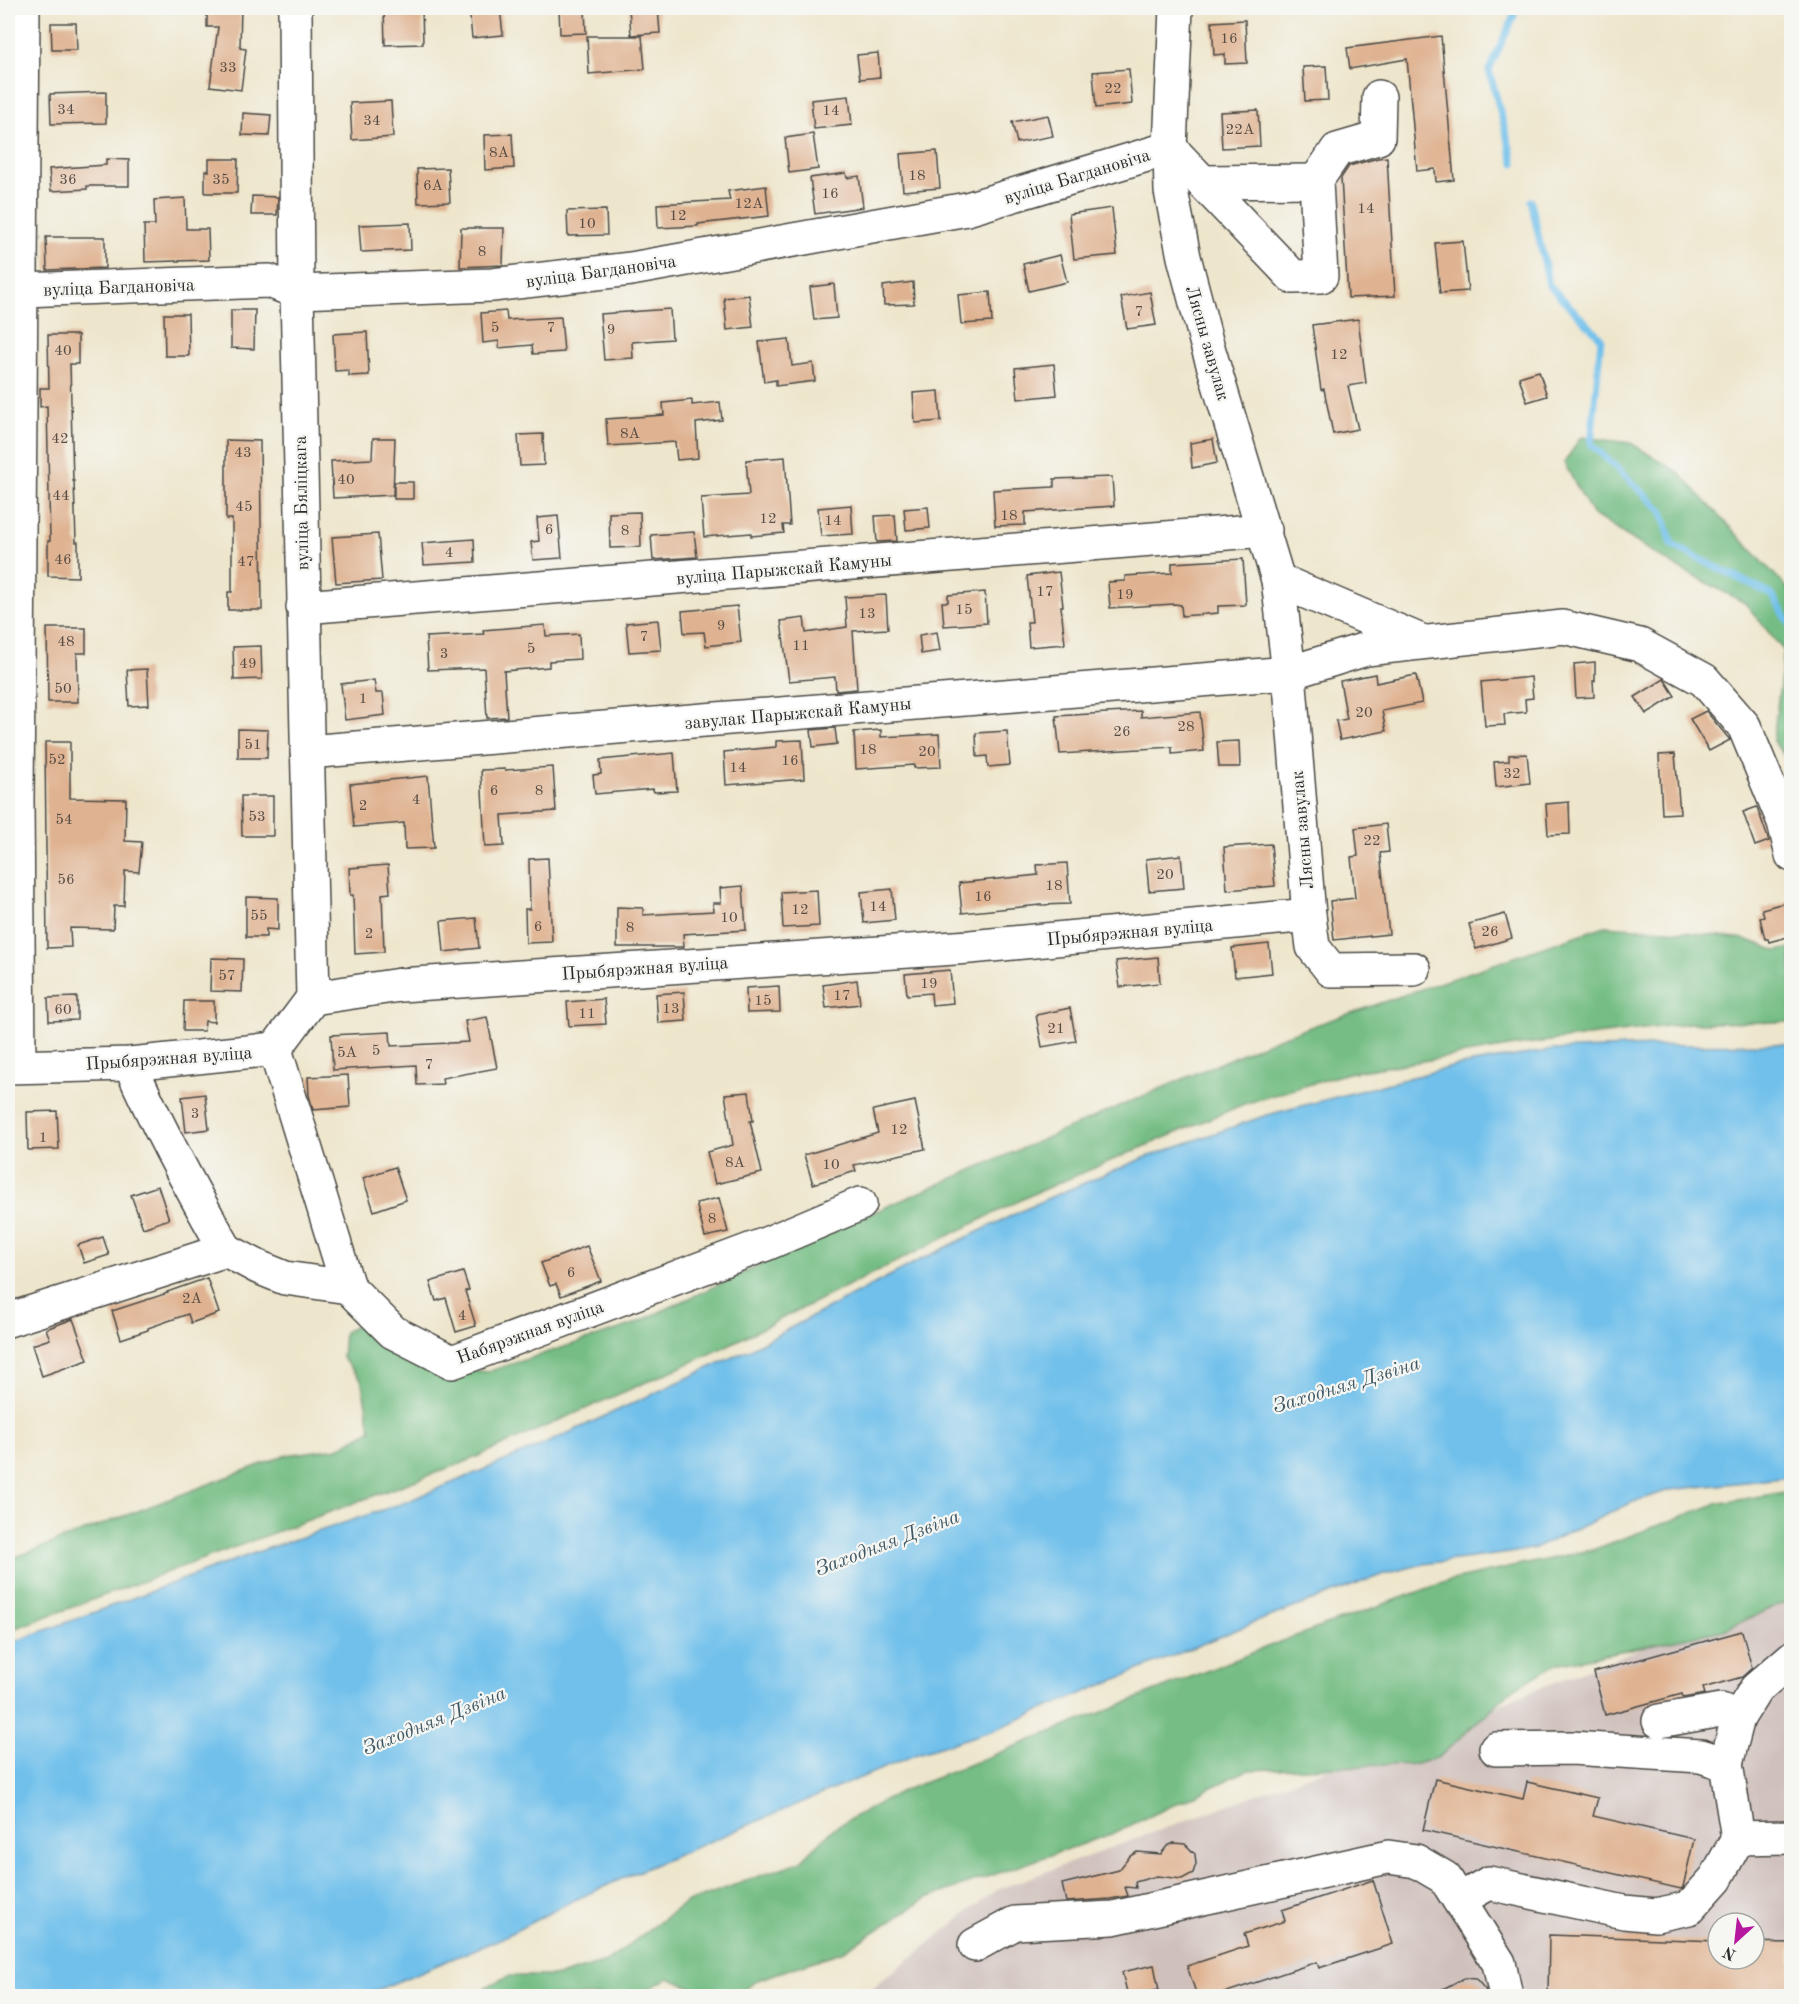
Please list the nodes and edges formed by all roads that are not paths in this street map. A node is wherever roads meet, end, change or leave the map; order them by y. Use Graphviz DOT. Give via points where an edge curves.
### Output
graph roads {
  1 [pos="23,8"];
  2 [pos="295,8"];
  3 [pos="1176,8"];
  4 [pos="1379,97"];
  5 [pos="1170,148"];
  6 [pos="1316,180"];
  7 [pos="1202,182"];
  8 [pos="22,290"];
  9 [pos="297,292"];
  10 [pos="1265,531"];
  11 [pos="1278,580"];
  12 [pos="303,607"];
  13 [pos="1423,642"];
  14 [pos="1289,674"];
  15 [pos="307,752"];
  16 [pos="12,800"];
  17 [pos="1791,855"];
  18 [pos="1309,915"];
  19 [pos="1414,969"];
  20 [pos="313,998"];
  21 [pos="275,1049"];
  22 [pos="130,1064"];
  23 [pos="13,1066"];
  24 [pos="860,1204"];
  25 [pos="226,1250"];
  26 [pos="348,1287"];
  27 [pos="8,1320"];
  28 [pos="1791,1658"];
  29 [pos="1738,1718"];
  30 [pos="1659,1721"];
  31 [pos="1496,1749"];
  32 [pos="1726,1764"];
  33 [pos="1791,1837"];
  34 [pos="1738,1838"];
  35 [pos="1459,1899"];
  36 [pos="975,1945"];
  37 [pos="1506,1996"];
  1 -- 8 [label="street"];
  2 -- 9 [label="street, вуліца Бяліцкага"];
  3 -- 5 [label="street, Лясны завулак"];
  4 -- 6 [label="street" via="1378,138 1337,150"];
  5 -- 7 [label="street"];
  5 -- 9 [label="street, вуліца Багдановіча" via="967,208 631,269 492,285"];
  5 -- 10 [label="street, Лясны завулак" via="1171,191 1184,257"];
  6 -- 7 [label="street"];
  6 -- 7 [label="street" via="1321,276 1293,278"];
  8 -- 9 [label="street, вуліца Багдановіча" via="269,281"];
  8 -- 16 [label="street"];
  9 -- 12 [label="street, вуліца Бяліцкага"];
  10 -- 11 [label="street, Лясны завулак"];
  10 -- 12 [label="street, вуліца Парыжскай Камуны"];
  11 -- 13 [label="street"];
  11 -- 14 [label="street, Лясны завулак"];
  12 -- 15 [label="street, вуліца Бяліцкага"];
  13 -- 14 [label="street" via="1366,649"];
  13 -- 17 [label="street" via="1563,627 1640,645 1704,680 1744,726 1784,822"];
  14 -- 15 [label="street, завулак Парыжскай Камуны"];
  14 -- 18 [label="street, Лясны завулак"];
  15 -- 20 [label="street, вуліца Бяліцкага"];
  16 -- 23 [label="street"];
  18 -- 19 [label="street, Лясны завулак" via="1313,947 1331,970"];
  18 -- 20 [label="street, Прыбярэжная вуліца" via="970,947 400,985"];
  20 -- 21 [label="street, Прыбярэжная вуліца"];
  21 -- 22 [label="street, Прыбярэжная вуліца"];
  21 -- 26 [label="street"];
  22 -- 23 [label="street, Прыбярэжная вуліца"];
  22 -- 25 [label="street" via="186,1180"];
  24 -- 26 [label="street, Набярэжная вуліца" via="766,1244 452,1362 393,1332"];
  25 -- 26 [label="street" via="285,1278"];
  25 -- 27 [label="street"];
  28 -- 29 [label="street" via="1756,1689"];
  29 -- 30 [label="street" via="1720,1710"];
  29 -- 32 [label="street"];
  31 -- 32 [label="street" via="1571,1748 1701,1756"];
  32 -- 34 [label="street"];
  33 -- 34 [label="street"];
  34 -- 35 [label="street" via="1716,1878 1689,1908 1656,1915 1624,1912 1489,1883"];
  35 -- 36 [label="street" via="1445,1878 1416,1861 1388,1857 1113,1918 1015,1923"];
  35 -- 37 [label="street" via="1499,1963"];
}
